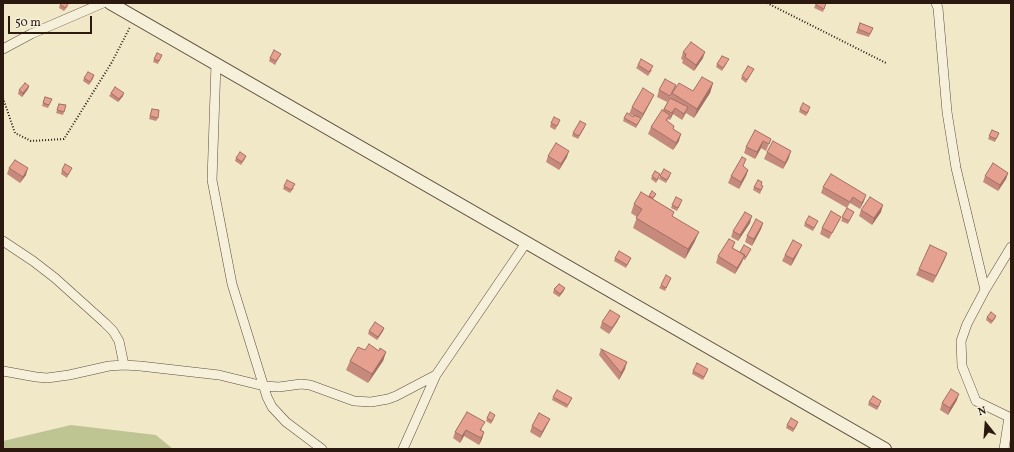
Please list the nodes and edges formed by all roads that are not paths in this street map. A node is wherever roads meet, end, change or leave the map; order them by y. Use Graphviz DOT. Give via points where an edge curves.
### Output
graph roads {
  1 [pos="103,3"];
  2 [pos="110,3"];
  3 [pos="940,5"];
  4 [pos="3,49"];
  5 [pos="216,64"];
  6 [pos="3,241"];
  7 [pos="526,242"];
  8 [pos="1011,248"];
  9 [pos="985,290"];
  10 [pos="124,364"];
  11 [pos="3,371"];
  12 [pos="436,375"];
  13 [pos="264,386"];
  14 [pos="322,449"];
  15 [pos="403,449"];
  16 [pos="885,449"];
  17 [pos="1004,449"];
  1 -- 4 [label="street"];
  2 -- 5 [label="street"];
  3 -- 9 [label="street" via="947,112 956,168"];
  5 -- 7 [label="street"];
  5 -- 13 [label="street" via="212,180 232,284"];
  6 -- 10 [label="street" via="55,278 113,331 119,341"];
  7 -- 12 [label="street"];
  7 -- 16 [label="street"];
  8 -- 9 [label="street"];
  9 -- 17 [label="street" via="961,341 962,366 976,401 1009,417"];
  10 -- 11 [label="street" via="47,378"];
  10 -- 13 [label="street" via="219,375"];
  12 -- 13 [label="street" via="396,396 371,402 354,400 310,385"];
  12 -- 15 [label="street"];
  13 -- 14 [label="street" via="272,407 286,422"];
}
